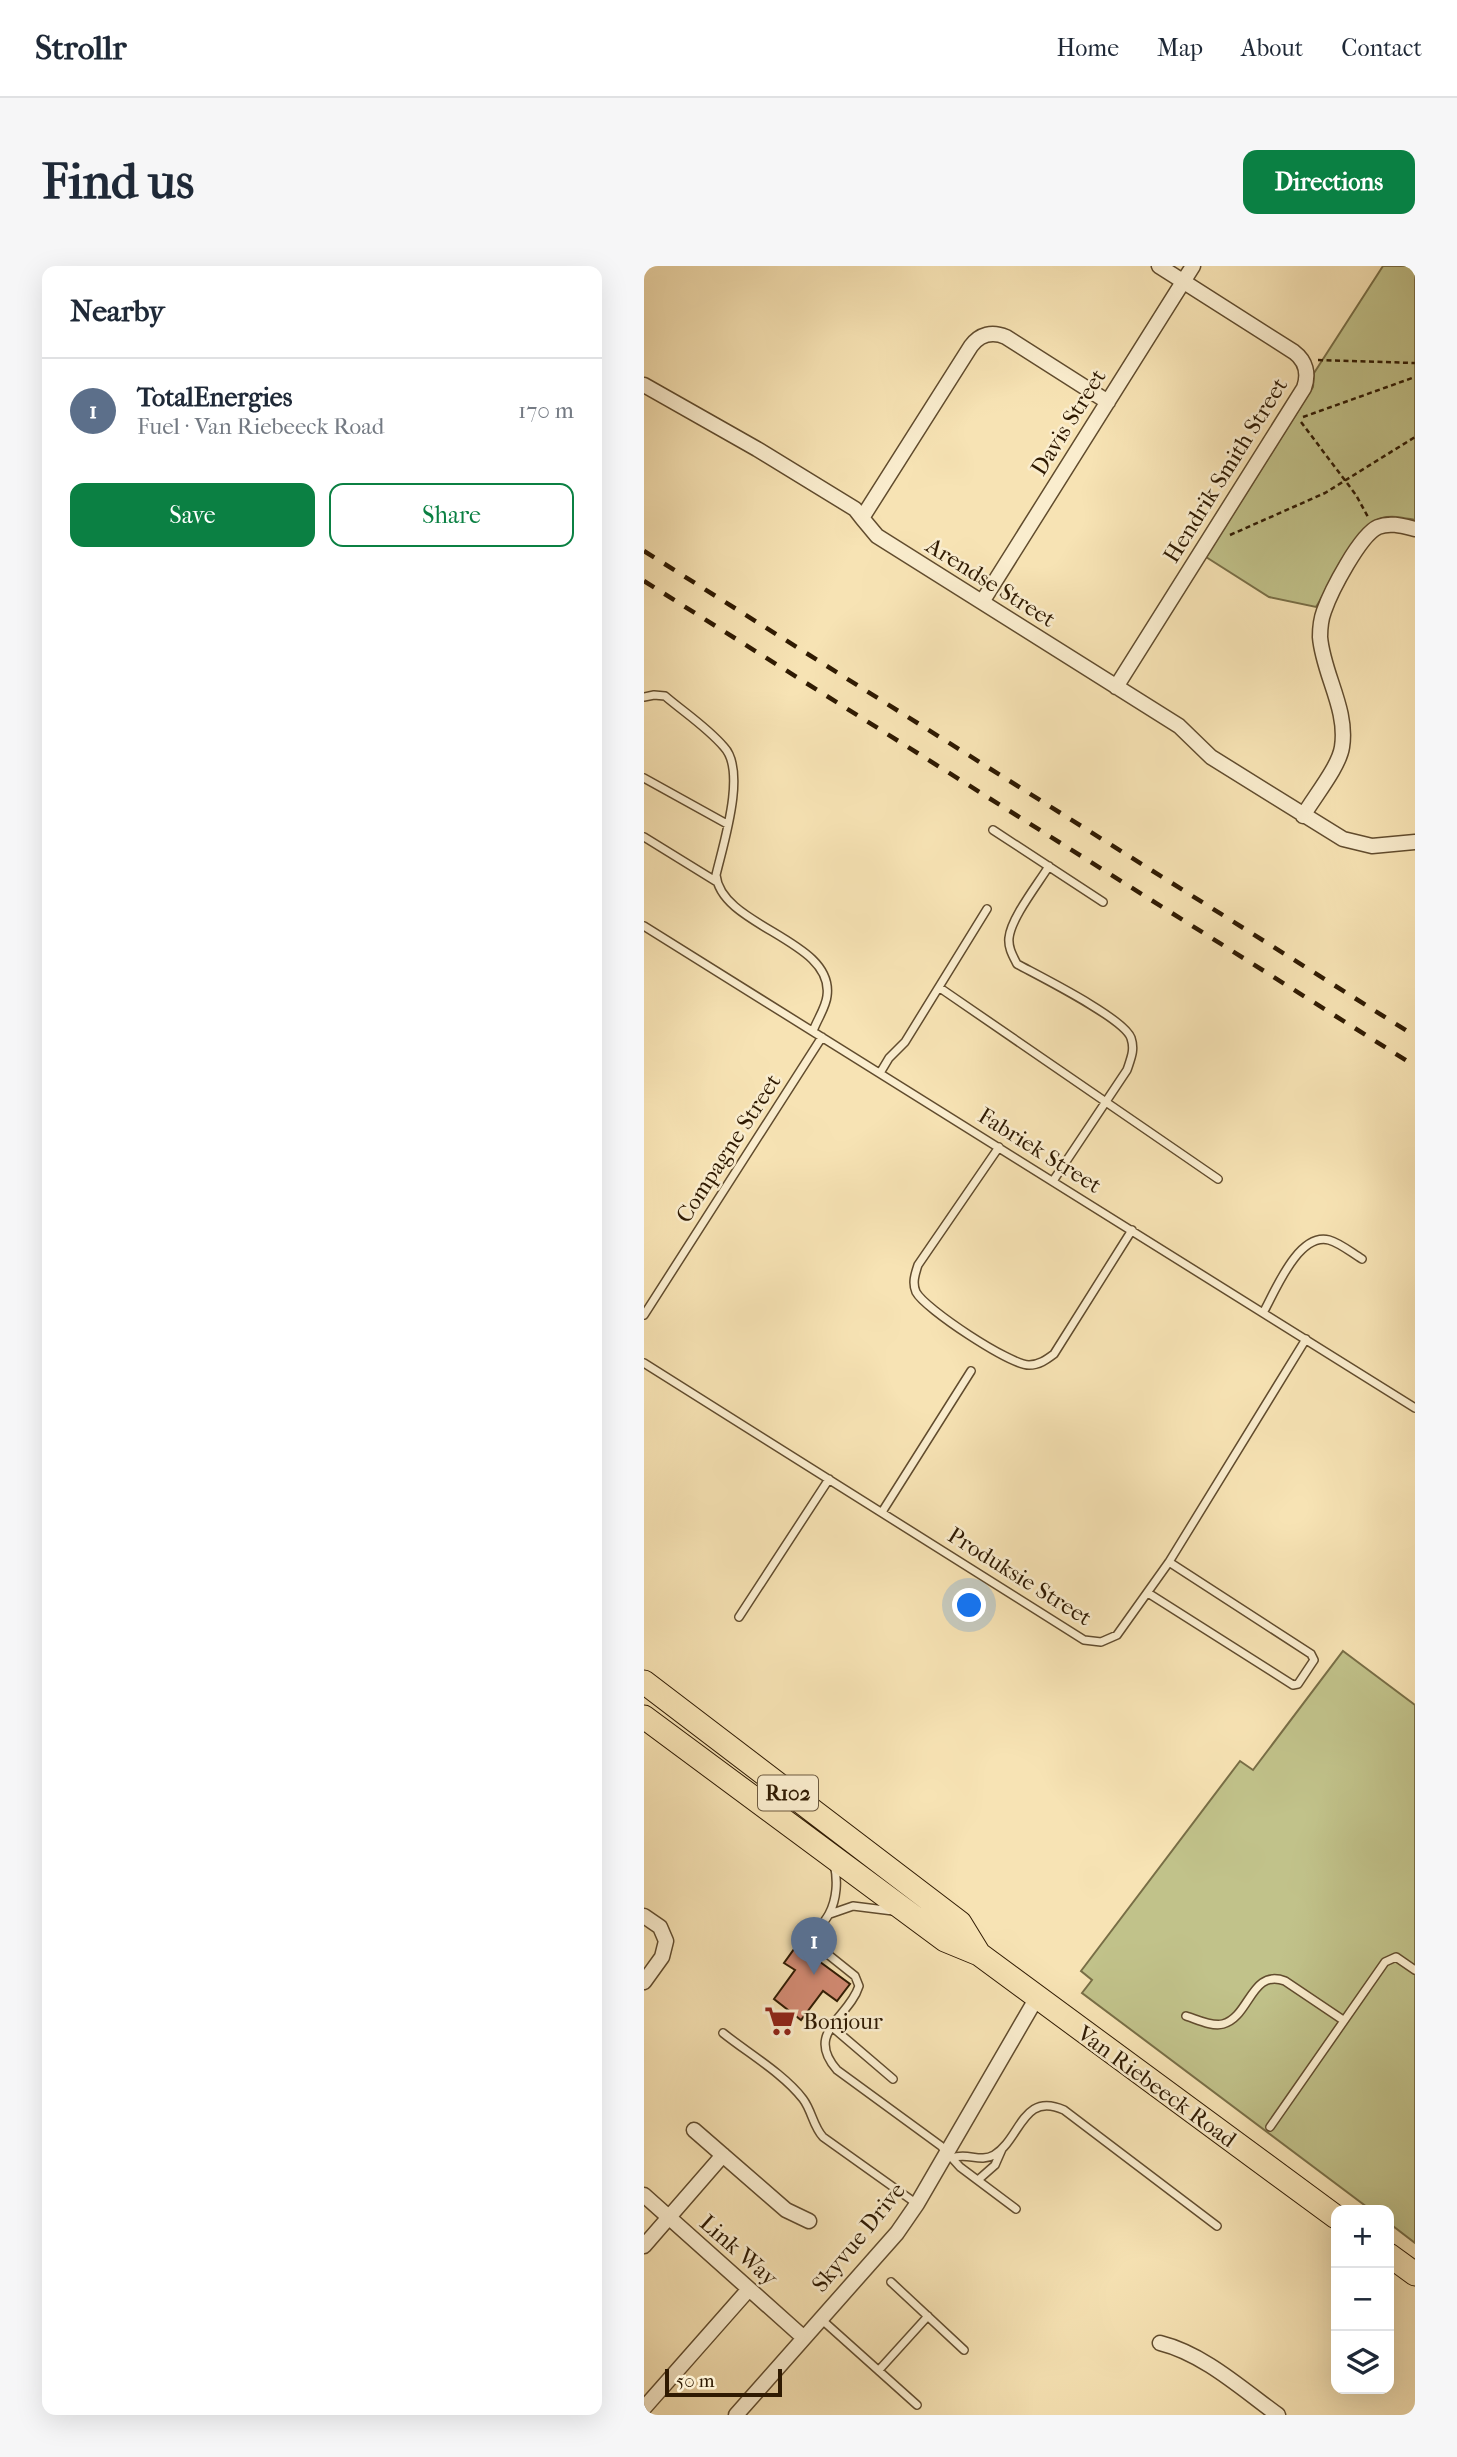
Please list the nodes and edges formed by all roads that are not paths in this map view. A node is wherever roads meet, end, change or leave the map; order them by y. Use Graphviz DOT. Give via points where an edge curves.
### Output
graph roads {
  1 [pos="1159,266"];
  2 [pos="1193,266"];
  3 [pos="1183,281"];
  4 [pos="644,385"];
  5 [pos="1108,402"];
  6 [pos="862,518"];
  7 [pos="1415,529"];
  8 [pos="982,602"];
  9 [pos="1116,687"];
  10 [pos="644,697"];
  11 [pos="644,778"];
  12 [pos="1303,816"];
  13 [pos="727,824"];
  14 [pos="993,830"];
  15 [pos="644,838"];
  16 [pos="1415,842"];
  17 [pos="1049,866"];
  18 [pos="717,882"];
  19 [pos="1103,902"];
  20 [pos="987,909"];
  21 [pos="644,926"];
  22 [pos="940,988"];
  23 [pos="813,1031"];
  24 [pos="822,1037"];
  25 [pos="880,1073"];
  26 [pos="1104,1103"];
  27 [pos="999,1147"];
  28 [pos="1218,1179"];
  29 [pos="1053,1181"];
  30 [pos="1132,1230"];
  31 [pos="1362,1259"];
  32 [pos="1263,1313"];
  33 [pos="644,1315"];
  34 [pos="1306,1339"];
  35 [pos="644,1363"];
  36 [pos="971,1371"];
  37 [pos="1415,1408"];
  38 [pos="829,1479"];
  39 [pos="882,1513"];
  40 [pos="1169,1562"];
  41 [pos="1148,1593"];
  42 [pos="739,1617"];
  43 [pos="644,1682"];
  44 [pos="644,1717"];
  45 [pos="830,1855"];
  46 [pos="909,1913"];
  47 [pos="829,1914"];
  48 [pos="644,1916"];
  49 [pos="979,1954"];
  50 [pos="1415,1970"];
  51 [pos="644,1982"];
  52 [pos="1036,1998"];
  53 [pos="1186,2016"];
  54 [pos="1343,2020"];
  55 [pos="831,2026"];
  56 [pos="723,2034"];
  57 [pos="893,2078"];
  58 [pos="1270,2127"];
  59 [pos="694,2130"];
  60 [pos="1002,2149"];
  61 [pos="723,2155"];
  62 [pos="950,2155"];
  63 [pos="978,2179"];
  64 [pos="644,2195"];
  65 [pos="917,2204"];
  66 [pos="1016,2209"];
  67 [pos="1331,2213"];
  68 [pos="668,2218"];
  69 [pos="809,2221"];
  70 [pos="1217,2226"];
  71 [pos="644,2246"];
  72 [pos="1394,2259"];
  73 [pos="1415,2274"];
  74 [pos="891,2282"];
  75 [pos="748,2289"];
  76 [pos="928,2316"];
  77 [pos="821,2319"];
  78 [pos="804,2338"];
  79 [pos="1160,2343"];
  80 [pos="964,2350"];
  81 [pos="879,2370"];
  82 [pos="917,2404"];
  83 [pos="644,2408"];
  84 [pos="736,2415"];
  85 [pos="1278,2415"];
  1 -- 3 [label="street, Hendrik Smith Street"];
  2 -- 3 [label="street, Davis Street"];
  3 -- 5 [label="street, Davis Street"];
  3 -- 9 [label="street, Hendrik Smith Street" via="1294,352 1305,365 1307,378"];
  4 -- 6 [label="street, Arendse Street" via="786,466"];
  5 -- 6 [label="street" via="1006,337 984,335 971,346"];
  5 -- 8 [label="street, Davis Street"];
  6 -- 8 [label="street, Arendse Street" via="877,536"];
  7 -- 12 [label="street" via="1393,525 1374,529 1357,547 1323,612 1320,640 1342,725 1342,750"];
  8 -- 9 [label="street, Arendse Street"];
  9 -- 12 [label="street, Arendse Street" via="1179,726 1211,757"];
  10 -- 13 [label="lane" via="666,696 726,748 734,783"];
  11 -- 13 [label="lane"];
  12 -- 16 [label="street, Arendse Street" via="1363,845"];
  13 -- 18 [label="lane"];
  14 -- 17 [label="lane"];
  15 -- 18 [label="lane"];
  17 -- 19 [label="lane"];
  17 -- 26 [label="lane" via="1012,927 1009,945 1017,964 1115,1020 1130,1035 1133,1052 1127,1070"];
  18 -- 23 [label="lane" via="725,899 817,964 827,981 827,997"];
  20 -- 22 [label="lane"];
  21 -- 23 [label="lane, Fabriek Street"];
  22 -- 25 [label="lane"];
  22 -- 26 [label="lane"];
  23 -- 24 [label="lane, Fabriek Street"];
  24 -- 25 [label="lane, Fabriek Street"];
  24 -- 33 [label="lane, Compagne Street"];
  25 -- 27 [label="lane, Fabriek Street"];
  26 -- 28 [label="lane"];
  26 -- 29 [label="lane"];
  27 -- 29 [label="lane, Fabriek Street"];
  27 -- 30 [label="lane" via="918,1265 914,1278 915,1290 932,1310 1011,1361 1030,1365 1054,1354"];
  29 -- 30 [label="lane, Fabriek Street"];
  30 -- 32 [label="lane, Fabriek Street"];
  31 -- 32 [label="lane" via="1331,1241 1307,1245 1292,1259"];
  32 -- 34 [label="lane, Fabriek Street"];
  34 -- 37 [label="lane, Fabriek Street"];
  34 -- 40 [label="lane, Produksie Street"];
  35 -- 38 [label="lane, Produksie Street"];
  36 -- 39 [label="lane"];
  38 -- 39 [label="lane, Produksie Street"];
  38 -- 42 [label="lane"];
  39 -- 41 [label="lane, Produksie Street" via="1084,1640 1101,1642 1117,1635"];
  40 -- 41 [label="lane, Produksie Street"];
  40 -- 41 [label="lane" via="1311,1654 1314,1660 1298,1684"];
  43 -- 49 [label="main road, Van Riebeeck Road / R102" via="960,1923"];
  44 -- 45 [label="main road, Van Riebeeck Road / R102"];
  45 -- 46 [label="main road, Van Riebeeck Road / R102"];
  45 -- 47 [label="lane" via="837,1877"];
  46 -- 47 [label="lane" via="853,1906"];
  46 -- 49 [label="main road, Van Riebeeck Road / R102" via="945,1940"];
  47 -- 55 [label="lane" via="818,1927 817,1942 855,1976 859,1986"];
  48 -- 51 [label="street" via="660,1927 666,1941 662,1957"];
  49 -- 52 [label="main road, Van Riebeeck Road / R102"];
  50 -- 54 [label="lane" via="1396,1957 1388,1959"];
  52 -- 62 [label="street, Skyvue Drive"];
  52 -- 67 [label="main road, Van Riebeeck Road / R102"];
  53 -- 54 [label="lane" via="1215,2025 1226,2023 1261,1984 1276,1977"];
  54 -- 58 [label="lane"];
  55 -- 57 [label="lane"];
  55 -- 62 [label="lane" via="825,2043 837,2070"];
  56 -- 65 [label="lane" via="797,2091 823,2137"];
  59 -- 61 [label="street"];
  60 -- 62 [label="lane" via="986,2158"];
  60 -- 63 [label="lane" via="995,2165"];
  60 -- 70 [label="lane" via="1028,2114 1040,2105 1052,2105"];
  61 -- 68 [label="street"];
  61 -- 69 [label="street" via="786,2210"];
  62 -- 63 [label="lane"];
  62 -- 65 [label="street, Skyvue Drive"];
  63 -- 66 [label="lane"];
  64 -- 68 [label="street, Link Way"];
  65 -- 77 [label="street, Skyvue Drive" via="897,2234"];
  68 -- 71 [label="street"];
  68 -- 75 [label="street, Link Way"];
  72 -- 73 [label="main road"];
  74 -- 76 [label="lane"];
  75 -- 78 [label="street, Link Way"];
  75 -- 83 [label="street"];
  76 -- 80 [label="lane"];
  76 -- 81 [label="lane"];
  77 -- 78 [label="street, Skyvue Drive"];
  77 -- 81 [label="lane"];
  78 -- 84 [label="street, Skyvue Drive"];
  79 -- 85 [label="street" via="1198,2358"];
  81 -- 82 [label="lane"];
}
